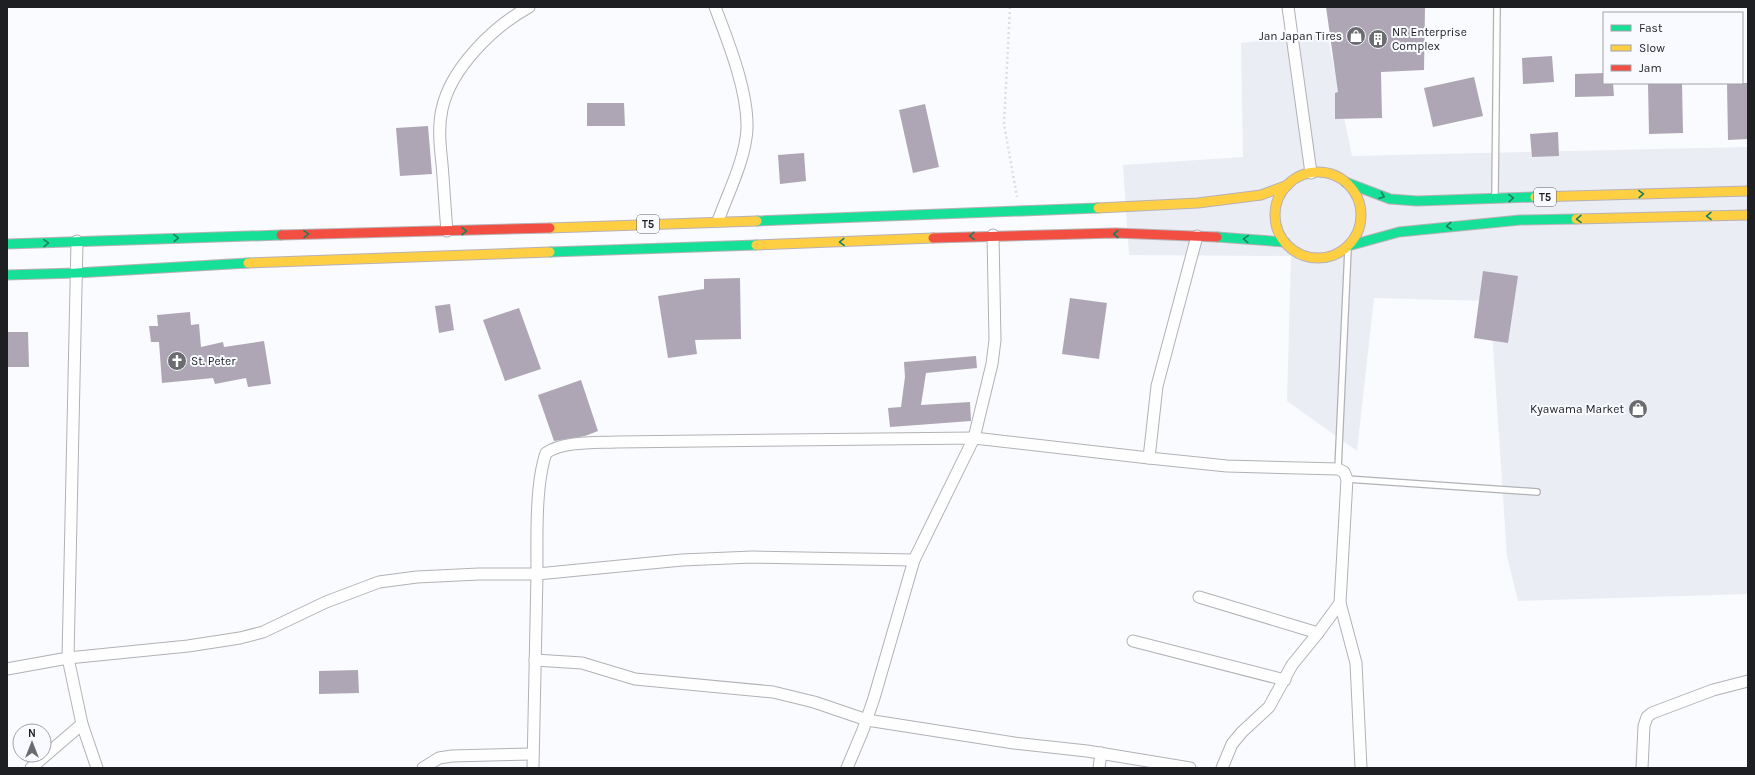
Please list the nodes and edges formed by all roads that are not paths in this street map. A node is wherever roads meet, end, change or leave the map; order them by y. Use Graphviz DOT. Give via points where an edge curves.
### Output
graph roads {
  1 [pos="529,7"];
  2 [pos="715,7"];
  3 [pos="1288,7"];
  4 [pos="1497,7"];
  5 [pos="1311,173"];
  6 [pos="1346,182"];
  7 [pos="1288,185"];
  8 [pos="1748,191"];
  9 [pos="1495,198"];
  10 [pos="1748,215"];
  11 [pos="718,221"];
  12 [pos="447,231"];
  13 [pos="993,236"];
  14 [pos="1197,236"];
  15 [pos="77,241"];
  16 [pos="1285,242"];
  17 [pos="7,244"];
  18 [pos="1348,246"];
  19 [pos="76,273"];
  20 [pos="7,275"];
  21 [pos="974,438"];
  22 [pos="1148,458"];
  23 [pos="1338,469"];
  24 [pos="1347,479"];
  25 [pos="1537,492"];
  26 [pos="914,560"];
  27 [pos="536,574"];
  28 [pos="1199,598"];
  29 [pos="1340,603"];
  30 [pos="1318,633"];
  31 [pos="1133,641"];
  32 [pos="68,658"];
  33 [pos="535,660"];
  34 [pos="7,669"];
  35 [pos="1285,680"];
  36 [pos="1748,681"];
  37 [pos="867,720"];
  38 [pos="82,724"];
  39 [pos="1101,753"];
  40 [pos="533,754"];
  41 [pos="31,768"];
  42 [pos="97,768"];
  43 [pos="423,768"];
  44 [pos="533,768"];
  45 [pos="847,768"];
  46 [pos="1099,768"];
  47 [pos="1190,768"];
  48 [pos="1222,768"];
  49 [pos="1361,768"];
  50 [pos="1642,768"];
  1 -- 12 [label="street" via="495,30 477,48 448,93 442,110 440,130"];
  2 -- 11 [label="street" via="741,87 747,128 743,151"];
  3 -- 5 [label="street"];
  4 -- 9 [label="lane"];
  5 -- 6 [label="highway, T5" via="1326,173"];
  5 -- 7 [label="highway, T5"];
  6 -- 9 [label="highway, T5, one-way" via="1390,199 1417,201"];
  6 -- 18 [label="highway, T5" via="1357,196 1361,214 1358,231"];
  7 -- 11 [label="highway, T5" via="1260,195 1198,203"];
  7 -- 16 [label="highway, T5" via="1278,200 1276,213 1277,227"];
  9 -- 8 [label="highway, T5, one-way"];
  10 -- 18 [label="highway, T5, one-way" via="1520,220 1452,225 1399,232"];
  12 -- 11 [label="highway, T5, one-way"];
  15 -- 12 [label="highway, T5, one-way"];
  14 -- 13 [label="highway, T5, one-way" via="1116,233"];
  13 -- 19 [label="highway, T5, one-way" via="227,264"];
  13 -- 21 [label="street" via="995,340"];
  16 -- 14 [label="highway, T5, one-way"];
  14 -- 22 [label="street" via="1158,386"];
  17 -- 15 [label="highway, T5, one-way"];
  15 -- 19 [label="street"];
  16 -- 18 [label="highway, T5" via="1298,253 1315,258 1333,255"];
  18 -- 23 [label="lane"];
  19 -- 20 [label="highway, T5"];
  19 -- 32 [label="street"];
  21 -- 22 [label="street"];
  21 -- 26 [label="street"];
  21 -- 27 [label="street" via="616,442 580,444 551,450 546,453 543,461"];
  22 -- 23 [label="street" via="1227,466"];
  23 -- 24 [label="street" via="1344,472"];
  24 -- 25 [label="lane"];
  24 -- 29 [label="street"];
  26 -- 27 [label="street" via="682,560"];
  26 -- 37 [label="street"];
  27 -- 32 [label="street" via="417,577 379,582 326,602 263,632 240,638"];
  27 -- 33 [label="street"];
  28 -- 30 [label="street"];
  29 -- 30 [label="street"];
  29 -- 49 [label="street" via="1356,663"];
  30 -- 35 [label="street" via="1292,665"];
  31 -- 35 [label="street"];
  32 -- 34 [label="street"];
  32 -- 38 [label="street"];
  33 -- 37 [label="street" via="582,663 635,679 773,692 814,702"];
  33 -- 40 [label="street"];
  35 -- 48 [label="street" via="1269,707 1232,744"];
  36 -- 50 [label="street" via="1713,690 1647,717 1644,726"];
  37 -- 39 [label="street" via="1014,743"];
  37 -- 45 [label="street"];
  38 -- 41 [label="street"];
  38 -- 42 [label="street"];
  39 -- 46 [label="street"];
  39 -- 47 [label="street"];
  40 -- 43 [label="street" via="452,756 439,758"];
  40 -- 44 [label="street"];
}
